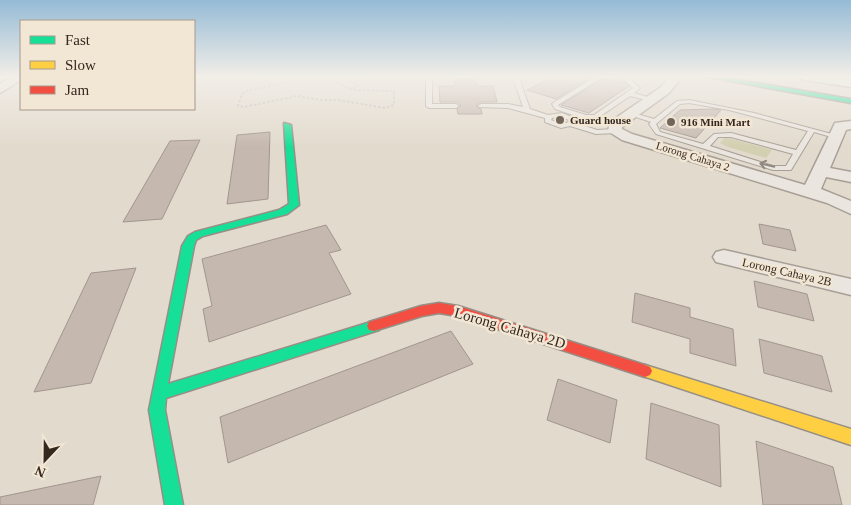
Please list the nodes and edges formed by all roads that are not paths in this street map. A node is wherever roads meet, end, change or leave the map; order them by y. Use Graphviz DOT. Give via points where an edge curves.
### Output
graph roads {
  1 [pos="651,99"];
  2 [pos="429,100"];
  3 [pos="524,100"];
  4 [pos="562,100"];
  5 [pos="622,100"];
  6 [pos="456,106"];
  7 [pos="482,106"];
  8 [pos="528,110"];
  9 [pos="630,114"];
  10 [pos="548,117"];
  11 [pos="655,121"];
  12 [pos="287,124"];
  13 [pos="572,124"];
  14 [pos="851,125"];
  15 [pos="812,130"];
  16 [pos="615,131"];
  17 [pos="835,136"];
  18 [pos="705,147"];
  19 [pos="798,153"];
  20 [pos="820,171"];
  21 [pos="851,177"];
  22 [pos="811,192"];
  23 [pos="851,208"];
  24 [pos="724,257"];
  25 [pos="851,287"];
  26 [pos="159,394"];
  27 [pos="851,437"];
  28 [pos="174,505"];
  1 -- 9 [label="street"];
  2 -- 6 [label="lane" via="429,106"];
  3 -- 8 [label="lane"];
  4 -- 5 [label="lane" via="555,104 557,108 584,117 596,117"];
  7 -- 8 [label="lane"];
  8 -- 10 [label="lane"];
  9 -- 11 [label="lane"];
  9 -- 16 [label="street" via="615,125"];
  10 -- 13 [label="lane" via="566,116 572,119"];
  10 -- 13 [label="lane" via="547,121 552,124"];
  11 -- 15 [label="lane" via="680,102 702,102"];
  11 -- 18 [label="lane" via="652,124 658,133"];
  12 -- 26 [label="street" via="294,205 283,212 192,238"];
  13 -- 16 [label="lane" via="596,132"];
  14 -- 17 [label="street" via="840,126"];
  15 -- 17 [label="lane"];
  15 -- 19 [label="lane"];
  16 -- 22 [label="street, Lorong Cahaya 2"];
  17 -- 20 [label="street"];
  18 -- 19 [label="lane" via="716,135 731,135"];
  19 -- 18 [label="lane, one-way" via="788,168 773,168"];
  20 -- 21 [label="street"];
  20 -- 22 [label="street"];
  22 -- 23 [label="street, Lorong Cahaya 2"];
  24 -- 25 [label="street, Lorong Cahaya 2B"];
  26 -- 27 [label="street, Lorong Cahaya 2D" via="421,310 439,308 565,344"];
  26 -- 28 [label="street" via="158,410"];
}
